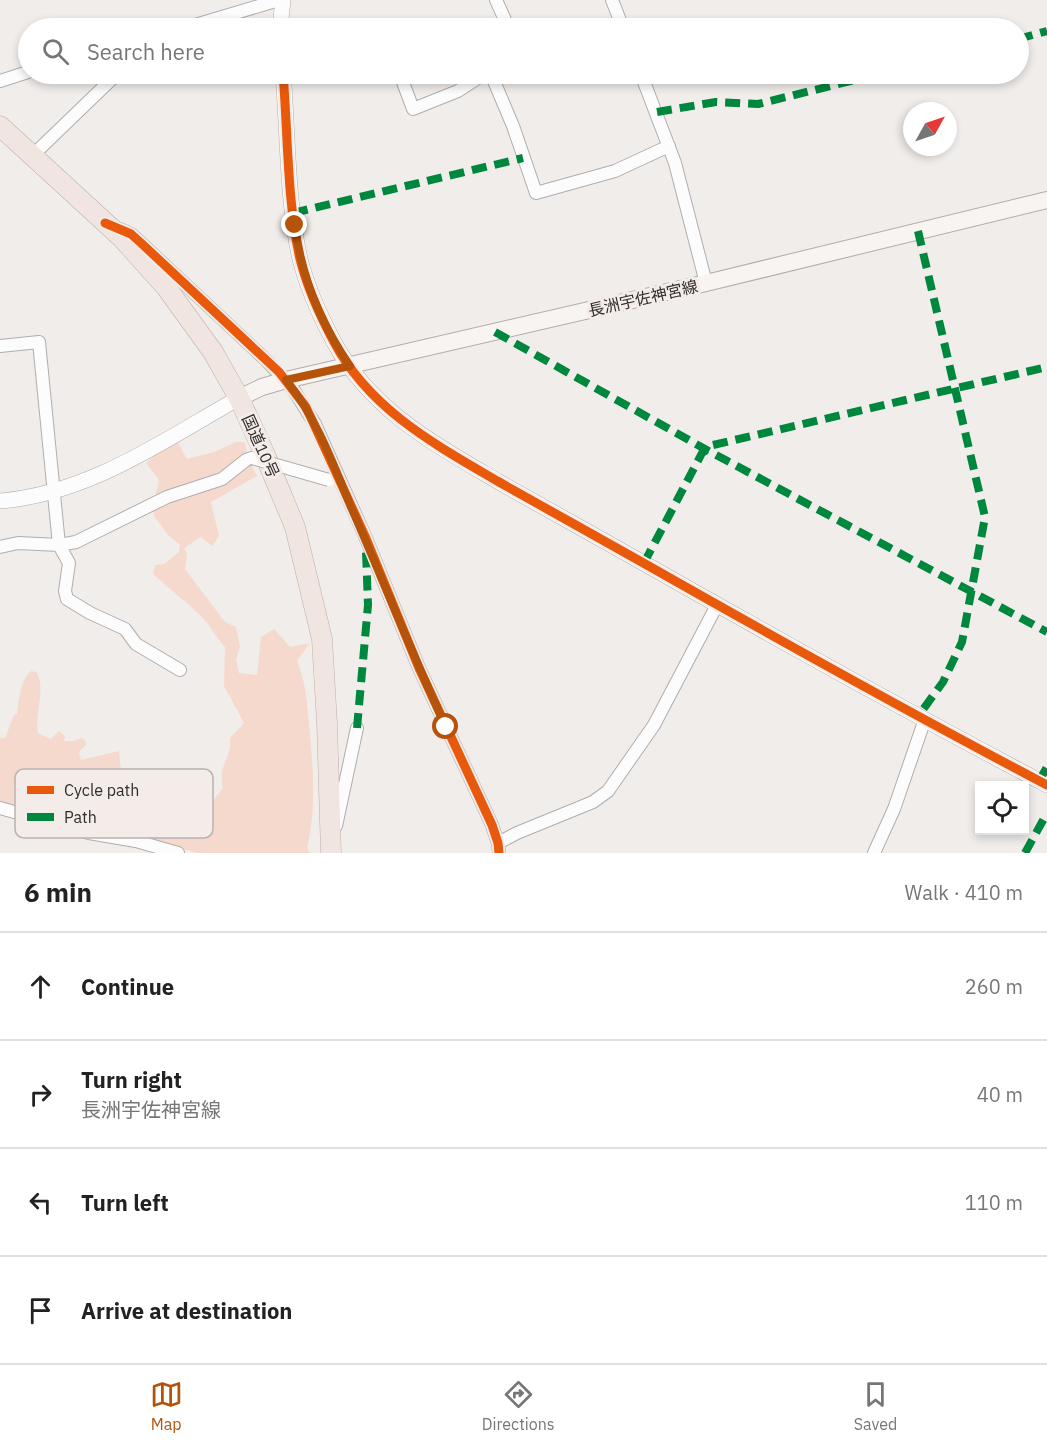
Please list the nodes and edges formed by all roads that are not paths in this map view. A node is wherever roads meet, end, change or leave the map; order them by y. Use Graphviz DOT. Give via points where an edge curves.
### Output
graph roads {
  1 [pos="281,0"];
  2 [pos="496,0"];
  3 [pos="612,0"];
  4 [pos="220,18"];
  5 [pos="280,18"];
  6 [pos="504,18"];
  7 [pos="619,18"];
  8 [pos="18,75"];
  9 [pos="0,81"];
  10 [pos="107,84"];
  11 [pos="285,84"];
  12 [pos="404,84"];
  13 [pos="470,84"];
  14 [pos="495,84"];
  15 [pos="645,84"];
  16 [pos="0,126"];
  17 [pos="669,146"];
  18 [pos="32,156"];
  19 [pos="1047,200"];
  20 [pos="105,223"];
  21 [pos="706,283"];
  22 [pos="0,346"];
  23 [pos="350,366"];
  24 [pos="286,380"];
  25 [pos="239,398"];
  26 [pos="342,484"];
  27 [pos="55,491"];
  28 [pos="0,501"];
  29 [pos="59,545"];
  30 [pos="0,547"];
  31 [pos="717,605"];
  32 [pos="180,670"];
  33 [pos="924,719"];
  34 [pos="357,728"];
  35 [pos="1047,785"];
  36 [pos="0,808"];
  37 [pos="15,812"];
  38 [pos="118,838"];
  39 [pos="499,848"];
  40 [pos="331,851"];
  41 [pos="178,853"];
  42 [pos="874,853"];
  1 -- 4 [label="street"];
  1 -- 5 [label="street"];
  2 -- 6 [label="street"];
  3 -- 7 [label="street"];
  8 -- 9 [label="street"];
  10 -- 18 [label="street"];
  11 -- 23 [label="street" via="293,213 301,261 325,323"];
  12 -- 13 [label="street" via="413,110"];
  14 -- 17 [label="street" via="536,193 615,171"];
  15 -- 17 [label="street"];
  16 -- 18 [label="highway, 国道10号"];
  17 -- 21 [label="street"];
  18 -- 20 [label="highway, 国道10号"];
  19 -- 21 [label="main road, 長洲宇佐神宮線"];
  20 -- 24 [label="street" via="131,234"];
  20 -- 25 [label="highway, 国道10号" via="176,299"];
  21 -- 23 [label="main road, 長洲宇佐神宮線"];
  22 -- 27 [label="street" via="39,342"];
  23 -- 24 [label="main road, 長洲宇佐神宮線"];
  23 -- 31 [label="street" via="402,422 423,438"];
  24 -- 25 [label="main road, 長洲宇佐神宮線"];
  24 -- 26 [label="street" via="315,423"];
  25 -- 27 [label="street" via="101,475"];
  25 -- 40 [label="highway, 国道10号" via="295,527 318,616 327,723"];
  26 -- 29 [label="street, bridge" via="252,458 222,479 167,497 76,542"];
  26 -- 39 [label="street" via="418,668"];
  27 -- 28 [label="street"];
  27 -- 29 [label="street"];
  29 -- 30 [label="street" via="18,543"];
  29 -- 32 [label="street" via="69,562 67,599 125,629 139,646"];
  31 -- 33 [label="street"];
  31 -- 39 [label="street" via="654,725 608,791 593,802 517,833"];
  33 -- 35 [label="street"];
  33 -- 42 [label="street" via="894,809"];
  34 -- 40 [label="street"];
  36 -- 37 [label="street"];
  38 -- 41 [label="street"];
}
